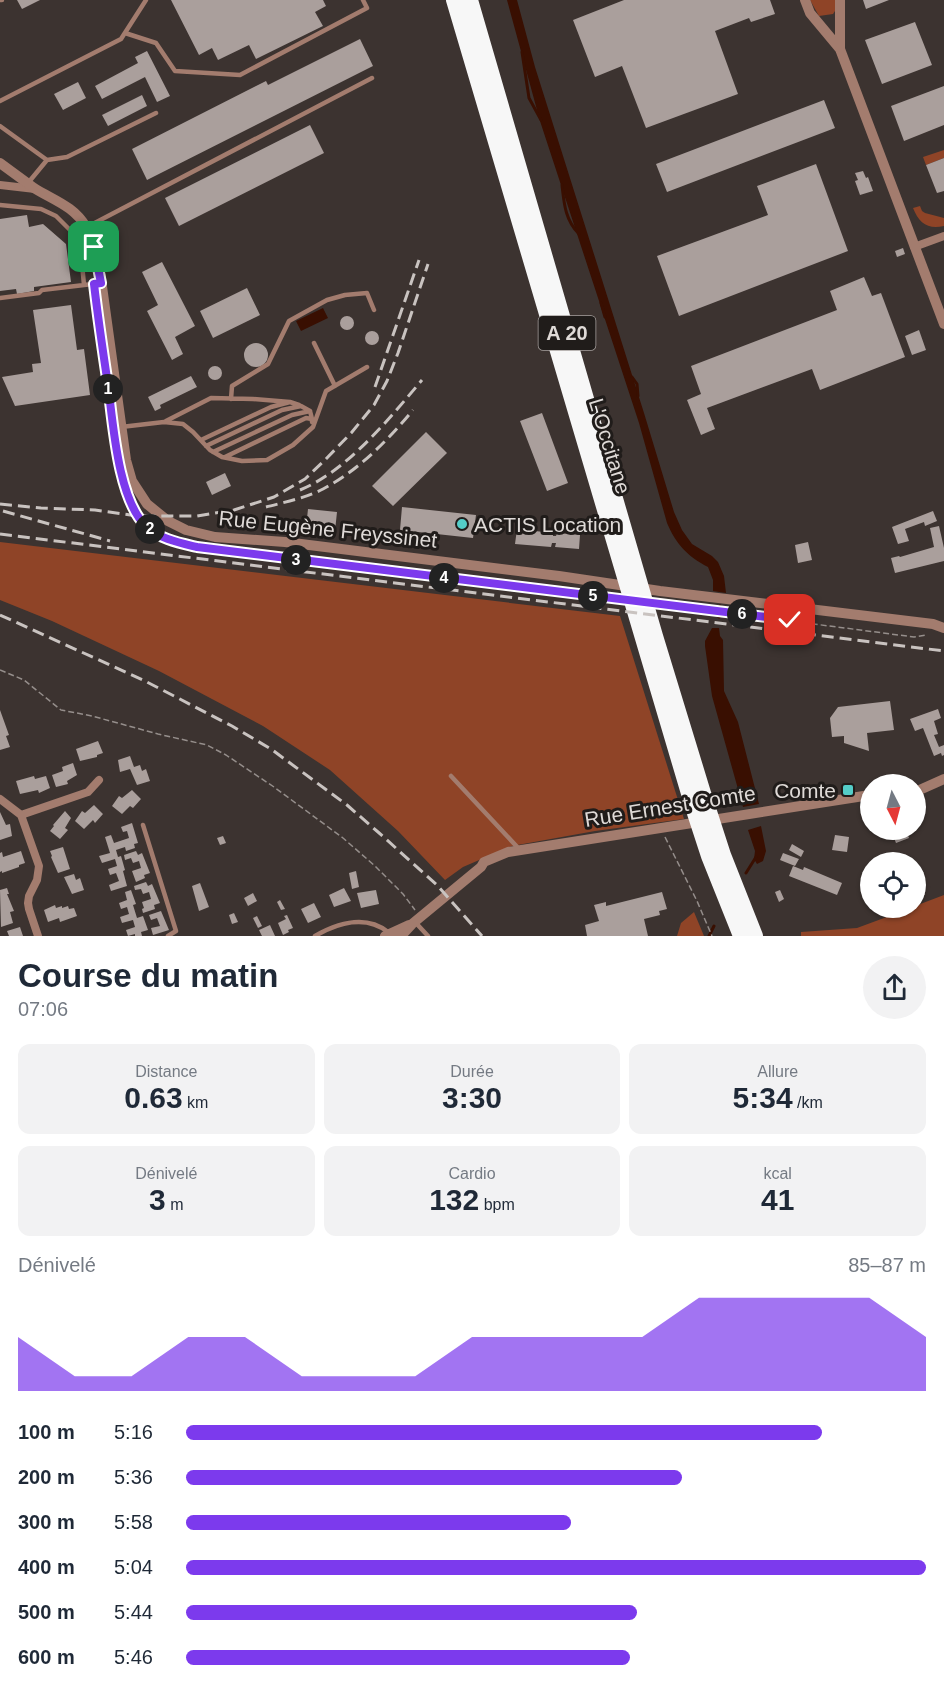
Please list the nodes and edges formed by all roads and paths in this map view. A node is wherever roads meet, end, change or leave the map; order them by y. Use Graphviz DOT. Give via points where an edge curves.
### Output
graph roads {
  1 [pos="146,0"];
  2 [pos="363,0"];
  3 [pos="454,0"];
  4 [pos="471,0"];
  5 [pos="805,0"];
  6 [pos="840,0"];
  7 [pos="125,33"];
  8 [pos="840,50"];
  9 [pos="372,78"];
  10 [pos="0,101"];
  11 [pos="156,113"];
  12 [pos="0,126"];
  13 [pos="47,160"];
  14 [pos="0,163"];
  15 [pos="0,184"];
  16 [pos="32,186"];
  17 [pos="0,206"];
  18 [pos="87,227"];
  19 [pos="944,236"];
  20 [pos="914,247"];
  21 [pos="101,283"];
  22 [pos="84,285"];
  23 [pos="0,298"];
  24 [pos="374,310"];
  25 [pos="944,324"];
  26 [pos="314,343"];
  27 [pos="367,367"];
  28 [pos="335,386"];
  29 [pos="231,399"];
  30 [pos="290,402"];
  31 [pos="302,406"];
  32 [pos="309,411"];
  33 [pos="312,419"];
  34 [pos="164,422"];
  35 [pos="121,427"];
  36 [pos="313,427"];
  37 [pos="201,440"];
  38 [pos="206,446"];
  39 [pos="213,452"];
  40 [pos="225,457"];
  41 [pos="127,491"];
  42 [pos="627,560"];
  43 [pos="617,599"];
  44 [pos="652,603"];
  45 [pos="938,623"];
  46 [pos="944,628"];
  47 [pos="0,670"];
  48 [pos="944,772"];
  49 [pos="451,776"];
  50 [pos="944,779"];
  51 [pos="99,780"];
  52 [pos="926,780"];
  53 [pos="926,787"];
  54 [pos="860,797"];
  55 [pos="0,799"];
  56 [pos="860,803"];
  57 [pos="21,815"];
  58 [pos="143,825"];
  59 [pos="663,833"];
  60 [pos="520,850"];
  61 [pos="716,855"];
  62 [pos="481,867"];
  63 [pos="416,922"];
  64 [pos="389,935"];
  65 [pos="38,936"];
  66 [pos="168,936"];
  67 [pos="315,936"];
  68 [pos="401,936"];
  69 [pos="428,936"];
  70 [pos="712,936"];
  71 [pos="741,936"];
  72 [pos="755,936"];
  1 -- 7 [label="lane"];
  2 -- 7 [label="lane" via="367,8 240,75 175,71 156,43"];
  3 -- 42 [label="highway, L'Occitane / A 20"];
  4 -- 42 [label="highway, L'Occitane / A 20"];
  5 -- 8 [label="street" via="810,13"];
  6 -- 8 [label="street"];
  7 -- 10 [label="lane" via="121,39"];
  8 -- 20 [label="street"];
  9 -- 18 [label="lane"];
  11 -- 13 [label="lane" via="67,157"];
  12 -- 13 [label="lane"];
  13 -- 16 [label="lane"];
  14 -- 16 [label="street, Rue Eugène Freyssinet"];
  15 -- 16 [label="street"];
  16 -- 18 [label="street, Rue Eugène Freyssinet" via="75,212"];
  17 -- 22 [label="lane" via="41,209 56,216 76,236"];
  18 -- 21 [label="street, Rue Eugène Freyssinet"];
  19 -- 20 [label="street"];
  20 -- 25 [label="street"];
  21 -- 22 [label="lane"];
  21 -- 35 [label="street, Rue Eugène Freyssinet"];
  22 -- 23 [label="lane"];
  24 -- 29 [label="lane" via="367,293 327,300 289,321 268,363 232,386"];
  26 -- 28 [label="lane"];
  27 -- 28 [label="lane"];
  28 -- 36 [label="lane" via="326,391"];
  29 -- 30 [label="lane"];
  29 -- 34 [label="lane" via="211,398"];
  30 -- 31 [label="lane"];
  30 -- 37 [label="lane"];
  31 -- 32 [label="lane"];
  31 -- 38 [label="lane" via="282,410"];
  32 -- 33 [label="lane"];
  32 -- 39 [label="lane"];
  33 -- 36 [label="lane"];
  33 -- 40 [label="lane" via="306,418"];
  34 -- 35 [label="lane"];
  34 -- 37 [label="lane" via="183,424"];
  35 -- 45 [label="street, Rue Eugène Freyssinet" via="132,481 147,504 186,530 215,537"];
  36 -- 40 [label="lane" via="293,446 267,460"];
  37 -- 38 [label="lane"];
  38 -- 39 [label="lane"];
  39 -- 40 [label="lane"];
  41 -- 43 [label="path" via="137,516 147,527 160,536 197,547"];
  42 -- 61 [label="highway, L'Occitane / A 20"];
  44 -- 45 [label="path" via="915,637 933,632"];
  45 -- 46 [label="street, Rue Eugène Freyssinet"];
  47 -- 63 [label="path" via="24,680 61,710 207,745 226,755 311,814 375,866 408,900"];
  48 -- 52 [label="street"];
  49 -- 60 [label="lane"];
  50 -- 53 [label="street"];
  51 -- 57 [label="street" via="88,792"];
  54 -- 60 [label="street, Rue Ernest Comte"];
  55 -- 57 [label="street"];
  56 -- 59 [label="street, Rue Ernest Comte"];
  57 -- 65 [label="street" via="39,866 28,903"];
  58 -- 66 [label="lane" via="176,931"];
  59 -- 62 [label="street, Rue Ernest Comte" via="515,857"];
  59 -- 70 [label="path"];
  60 -- 62 [label="street, Rue Ernest Comte" via="484,862"];
  61 -- 71 [label="highway, L'Occitane / A 20"];
  61 -- 72 [label="highway, L'Occitane / A 20"];
  62 -- 63 [label="street, Rue Ernest Comte"];
  63 -- 64 [label="street"];
  63 -- 68 [label="street"];
  63 -- 69 [label="lane"];
  64 -- 67 [label="lane" via="367,922 350,922"];
}
